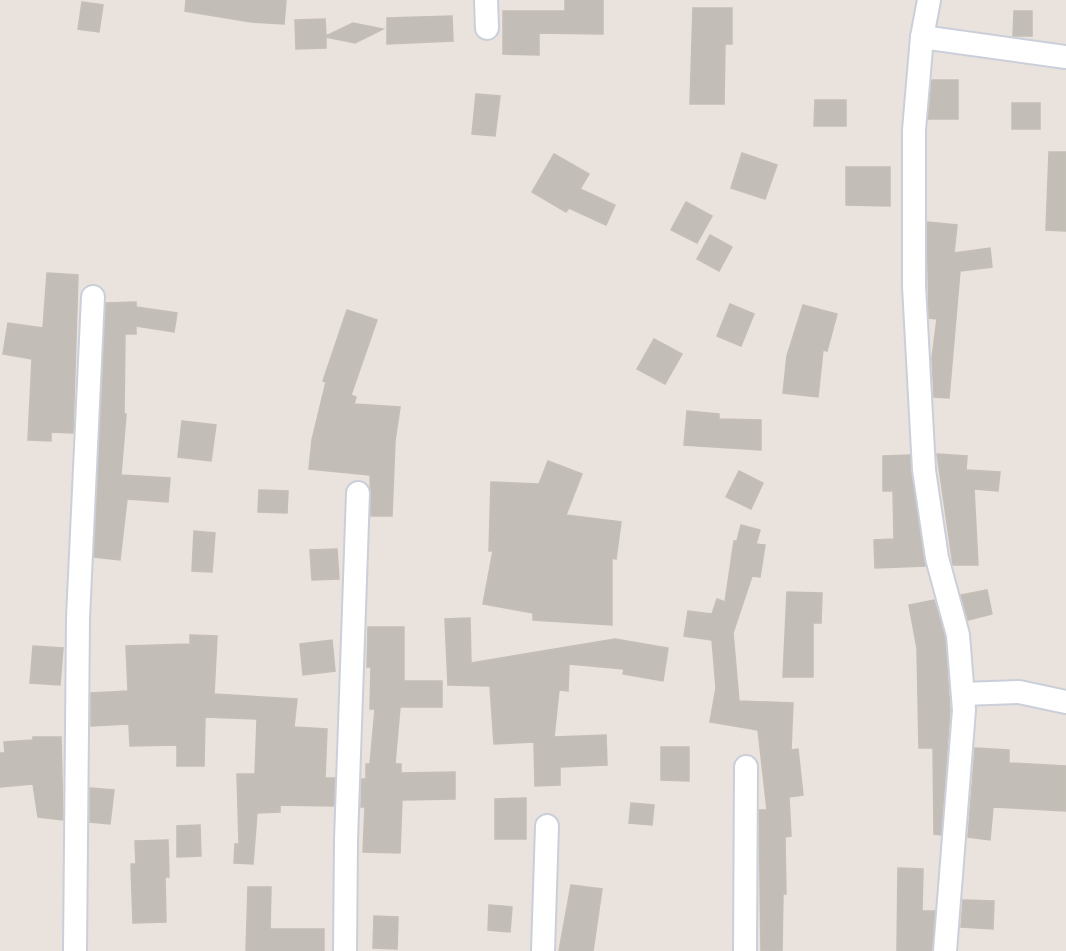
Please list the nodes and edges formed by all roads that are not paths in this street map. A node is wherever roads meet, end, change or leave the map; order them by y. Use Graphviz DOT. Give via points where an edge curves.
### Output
graph roads {
  1 [pos="486,0"];
  2 [pos="929,0"];
  3 [pos="486,28"];
  4 [pos="922,37"];
  5 [pos="1066,57"];
  6 [pos="93,297"];
  7 [pos="358,493"];
  8 [pos="963,694"];
  9 [pos="1066,702"];
  10 [pos="746,767"];
  11 [pos="547,826"];
  12 [pos="75,951"];
  13 [pos="345,951"];
  14 [pos="543,951"];
  15 [pos="745,951"];
  16 [pos="945,951"];
  1 -- 3 [label="street"];
  2 -- 4 [label="street"];
  4 -- 5 [label="street"];
  4 -- 8 [label="street" via="914,129 914,286 924,470 937,558 958,634"];
  6 -- 12 [label="street" via="78,618"];
  7 -- 13 [label="street"];
  8 -- 9 [label="street" via="1019,692"];
  8 -- 16 [label="street" via="958,815"];
  10 -- 15 [label="street"];
  11 -- 14 [label="street"];
}
